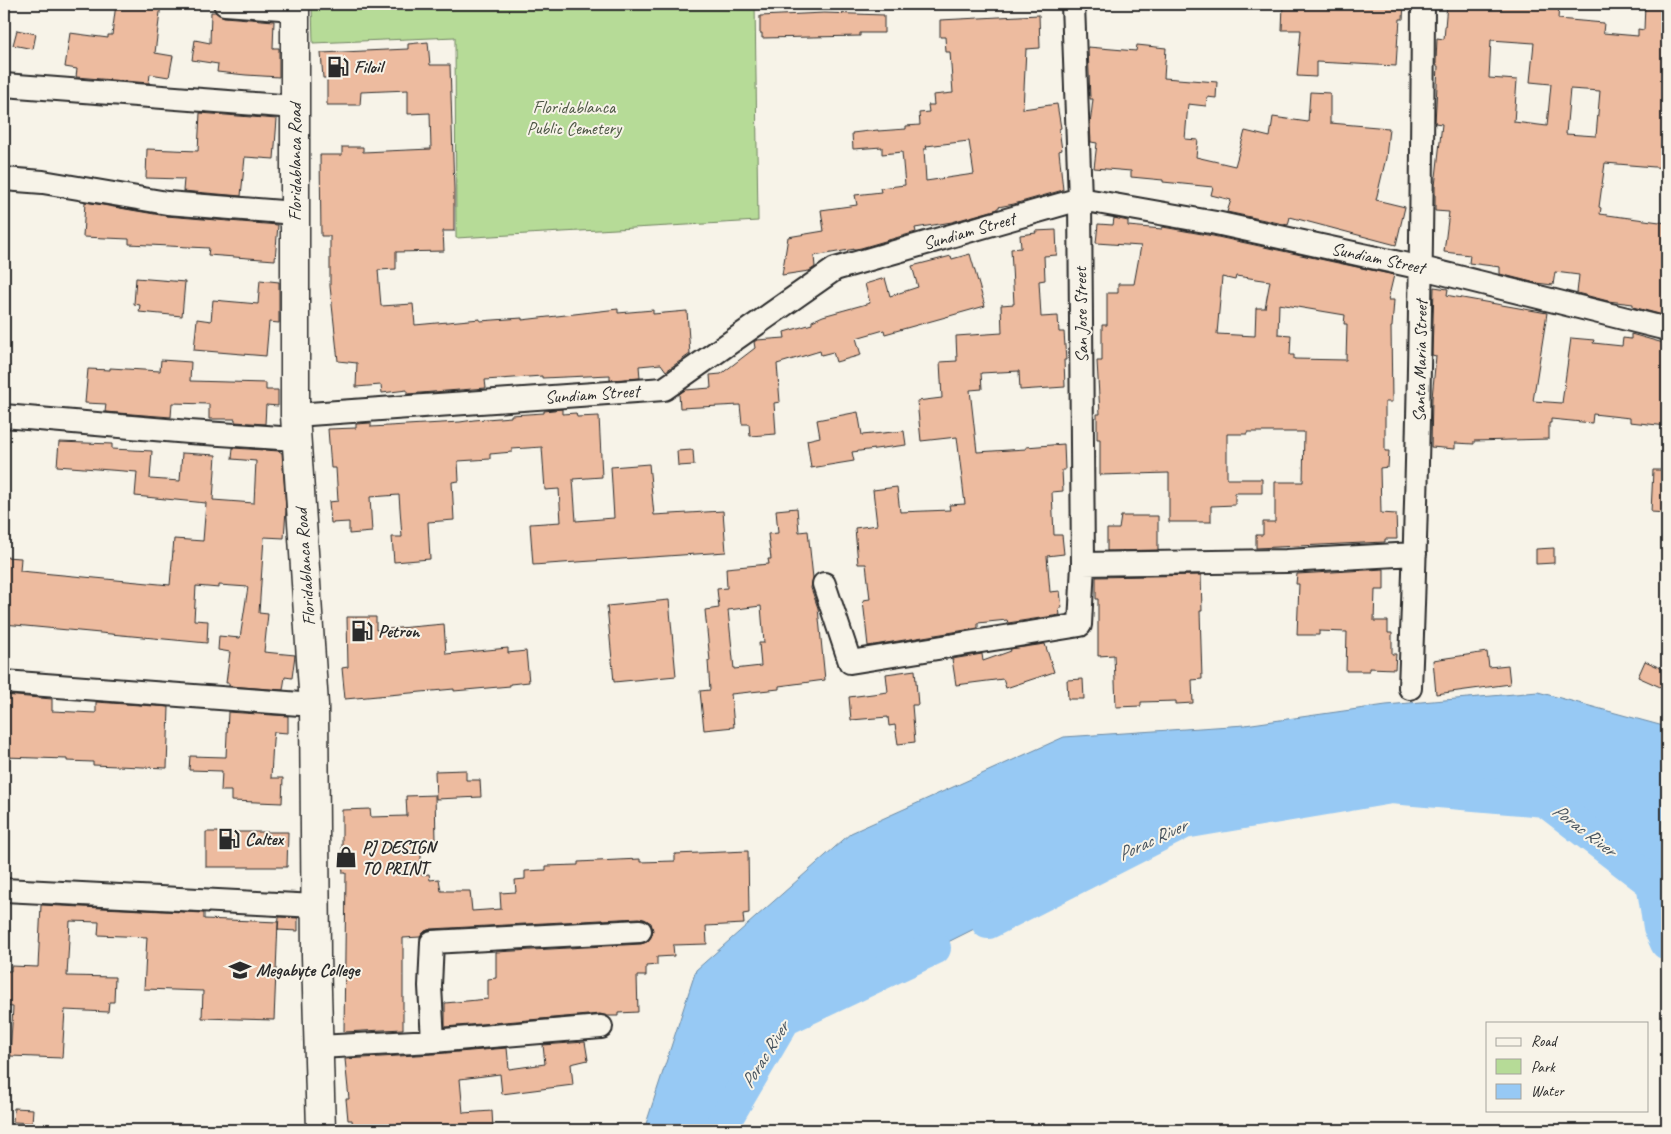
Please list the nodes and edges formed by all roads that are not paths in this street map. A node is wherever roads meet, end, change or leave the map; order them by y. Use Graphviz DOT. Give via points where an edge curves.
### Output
graph roads {
  1 [pos="225,4"];
  2 [pos="1073,4"];
  3 [pos="1423,4"];
  4 [pos="295,6"];
  5 [pos="4,85"];
  6 [pos="295,107"];
  7 [pos="4,179"];
  8 [pos="1080,199"];
  9 [pos="295,213"];
  10 [pos="1422,268"];
  11 [pos="1667,329"];
  12 [pos="4,416"];
  13 [pos="296,427"];
  14 [pos="1415,554"];
  15 [pos="1083,564"];
  16 [pos="824,584"];
  17 [pos="4,682"];
  18 [pos="1410,688"];
  19 [pos="314,705"];
  20 [pos="4,890"];
  21 [pos="316,906"];
  22 [pos="640,931"];
  23 [pos="601,1027"];
  24 [pos="433,1041"];
  25 [pos="318,1047"];
  26 [pos="321,1130"];
  1 -- 4 [label="street"];
  2 -- 8 [label="street, San Jose Street"];
  3 -- 10 [label="street, Santa Maria Street"];
  4 -- 6 [label="main road, Floridablanca Road"];
  5 -- 6 [label="street"];
  6 -- 9 [label="main road, Floridablanca Road"];
  7 -- 9 [label="street" via="43,182 167,203"];
  8 -- 10 [label="street, Sundiam Street" via="1216,223"];
  8 -- 13 [label="street, Sundiam Street" via="835,269 664,389"];
  8 -- 15 [label="street, San Jose Street"];
  9 -- 13 [label="main road, Floridablanca Road"];
  10 -- 11 [label="street, Sundiam Street"];
  10 -- 14 [label="street, Santa Maria Street"];
  12 -- 13 [label="street, Sundiam Street" via="179,431"];
  13 -- 19 [label="main road, Floridablanca Road"];
  14 -- 15 [label="street" via="1286,561"];
  14 -- 18 [label="street, Santa Maria Street"];
  15 -- 16 [label="street, San Jose Street" via="1080,625 850,662"];
  17 -- 19 [label="street"];
  19 -- 21 [label="main road, Floridablanca Road"];
  20 -- 21 [label="street"];
  21 -- 25 [label="main road, Floridablanca Road"];
  22 -- 24 [label="street" via="432,942"];
  23 -- 24 [label="street"];
  24 -- 25 [label="street"];
  25 -- 26 [label="main road, Floridablanca Road"];
}
